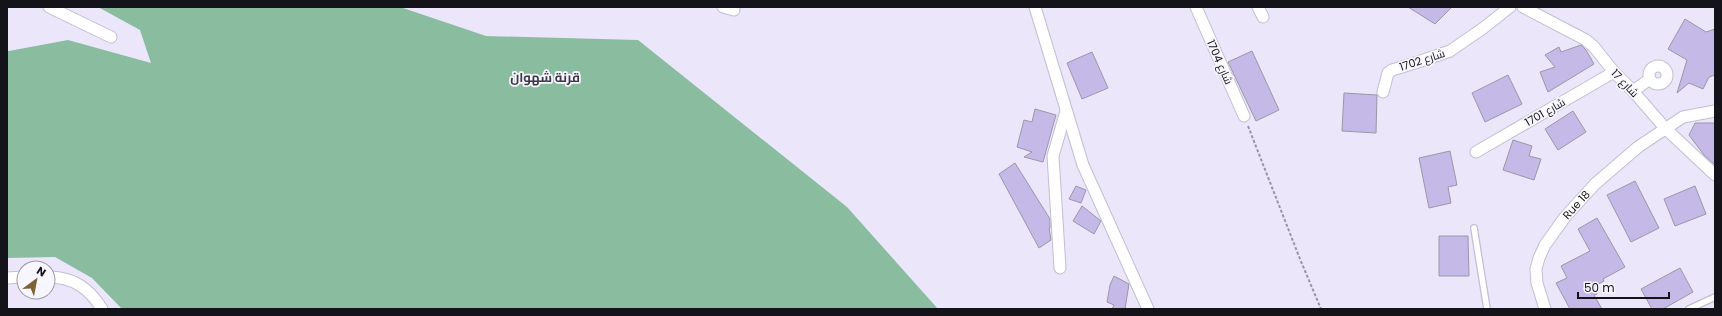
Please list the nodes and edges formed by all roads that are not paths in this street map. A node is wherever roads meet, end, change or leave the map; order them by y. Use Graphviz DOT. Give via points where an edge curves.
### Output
graph roads {
  1 [pos="49,7"];
  2 [pos="723,7"];
  3 [pos="1035,7"];
  4 [pos="1196,7"];
  5 [pos="1510,7"];
  6 [pos="1523,7"];
  7 [pos="734,10"];
  8 [pos="111,37"];
  9 [pos="1614,72"];
  10 [pos="1650,79"];
  11 [pos="1633,91"];
  12 [pos="1383,92"];
  13 [pos="1066,110"];
  14 [pos="1715,111"];
  15 [pos="1244,116"];
  16 [pos="1665,128"];
  17 [pos="1476,152"];
  18 [pos="1715,175"];
  19 [pos="1474,228"];
  20 [pos="1060,268"];
  21 [pos="56,278"];
  22 [pos="1715,298"];
  23 [pos="102,309"];
  24 [pos="1148,309"];
  25 [pos="1487,309"];
  26 [pos="1545,309"];
  27 [pos="1689,309"];
  1 -- 8 [label="street"];
  2 -- 7 [label="street"];
  3 -- 13 [label="street"];
  4 -- 15 [label="street, شارع 1704"];
  5 -- 12 [label="street, شارع 1702" via="1450,51 1392,70 1388,73"];
  6 -- 9 [label="street, شارع 17" via="1586,40"];
  9 -- 11 [label="street, شارع 17"];
  9 -- 17 [label="street, شارع 1701"];
  10 -- 11 [label="street"];
  11 -- 16 [label="street, شارع 17"];
  13 -- 20 [label="street" via="1053,156"];
  13 -- 24 [label="street" via="1083,165"];
  14 -- 16 [label="street, Rue 18" via="1683,117"];
  16 -- 18 [label="street, شارع 17"];
  16 -- 26 [label="street, Rue 18" via="1638,147 1595,184 1565,217 1545,245 1536,269 1537,283"];
  19 -- 25 [label="lane"];
  21 -- 23 [label="street" via="73,281 86,288"];
  22 -- 27 [label="lane"];
}
